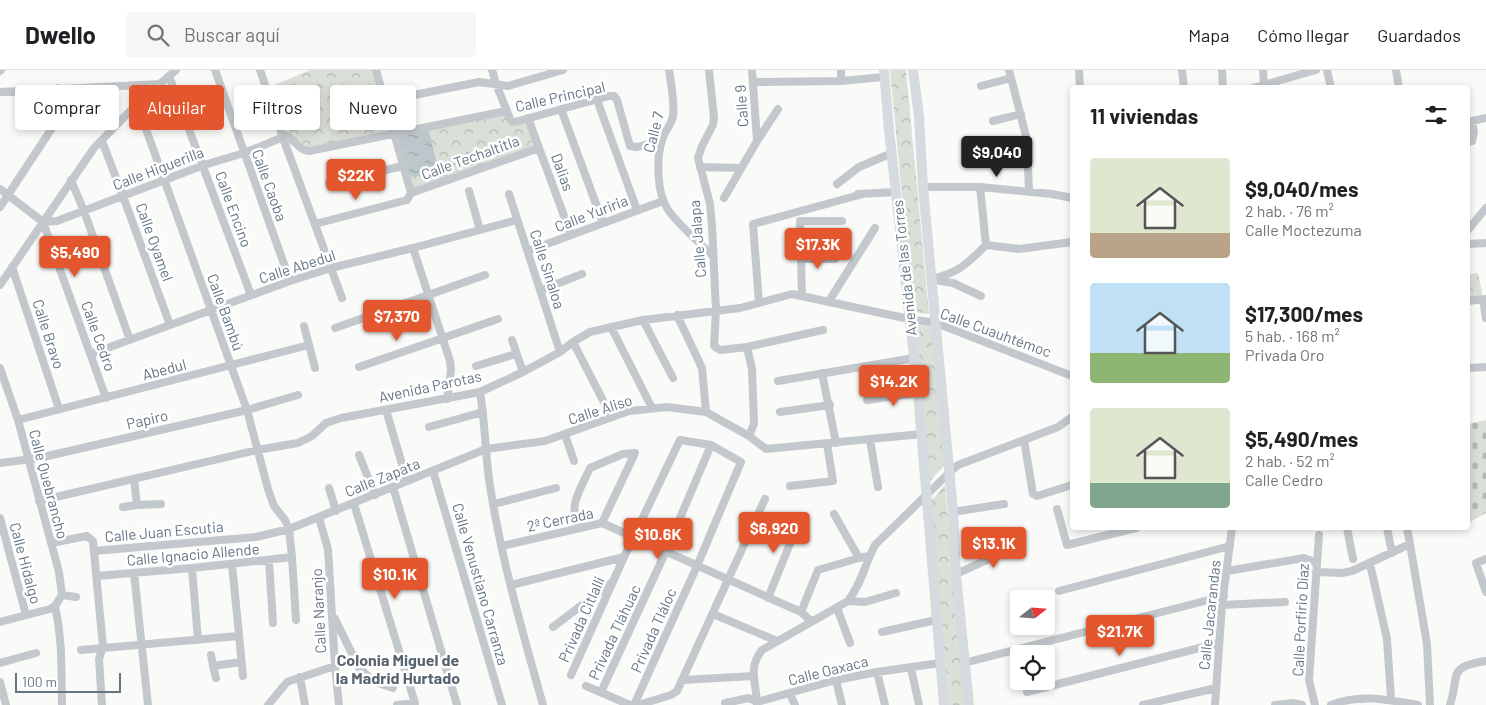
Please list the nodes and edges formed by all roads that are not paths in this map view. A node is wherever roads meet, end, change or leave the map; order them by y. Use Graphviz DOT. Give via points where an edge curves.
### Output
graph roads {
  1 [pos="176,70"];
  2 [pos="215,70"];
  3 [pos="260,70"];
  4 [pos="376,70"];
  5 [pos="492,70"];
  6 [pos="563,70"];
  7 [pos="669,70"];
  8 [pos="709,70"];
  9 [pos="752,70"];
  10 [pos="841,70"];
  11 [pos="913,70"];
  12 [pos="1078,70"];
  13 [pos="1182,70"];
  14 [pos="1222,70"];
  15 [pos="1263,70"];
  16 [pos="1316,70"];
  17 [pos="1327,70"];
  18 [pos="1396,70"];
  19 [pos="884,73"];
  20 [pos="1010,74"];
  21 [pos="169,76"];
  22 [pos="1285,78"];
  23 [pos="841,81"];
  24 [pos="753,82"];
  25 [pos="161,84"];
  26 [pos="496,84"];
  27 [pos="1264,84"];
  28 [pos="380,85"];
  29 [pos="1080,85"];
  30 [pos="1184,85"];
  31 [pos="1223,85"];
  32 [pos="1286,85"];
  33 [pos="1330,85"];
  34 [pos="1398,85"];
  35 [pos="119,86"];
  36 [pos="981,86"];
  37 [pos="0,92"];
  38 [pos="15,92"];
  39 [pos="416,95"];
  40 [pos="597,100"];
  41 [pos="561,109"];
  42 [pos="778,109"];
  43 [pos="129,112"];
  44 [pos="508,114"];
  45 [pos="1021,114"];
  46 [pos="528,118"];
  47 [pos="1486,118"];
  48 [pos="993,121"];
  49 [pos="51,130"];
  50 [pos="146,130"];
  51 [pos="394,130"];
  52 [pos="395,134"];
  53 [pos="283,138"];
  54 [pos="662,140"];
  55 [pos="102,141"];
  56 [pos="758,141"];
  57 [pos="1470,141"];
  58 [pos="539,148"];
  59 [pos="244,152"];
  60 [pos="892,153"];
  61 [pos="204,165"];
  62 [pos="404,166"];
  63 [pos="700,167"];
  64 [pos="741,168"];
  65 [pos="71,180"];
  66 [pos="163,180"];
  67 [pos="329,184"];
  68 [pos="837,184"];
  69 [pos="923,187"];
  70 [pos="980,187"];
  71 [pos="0,189"];
  72 [pos="469,191"];
  73 [pos="896,192"];
  74 [pos="1029,192"];
  75 [pos="411,193"];
  76 [pos="509,194"];
  77 [pos="863,194"];
  78 [pos="8,195"];
  79 [pos="849,195"];
  80 [pos="123,196"];
  81 [pos="724,198"];
  82 [pos="1070,198"];
  83 [pos="663,201"];
  84 [pos="0,207"];
  85 [pos="1486,208"];
  86 [pos="637,210"];
  87 [pos="84,211"];
  88 [pos="517,220"];
  89 [pos="842,221"];
  90 [pos="43,222"];
  91 [pos="603,223"];
  92 [pos="315,224"];
  93 [pos="875,228"];
  94 [pos="1470,228"];
  95 [pos="480,230"];
  96 [pos="571,235"];
  97 [pos="1070,242"];
  98 [pos="1486,243"];
  99 [pos="1470,244"];
  100 [pos="986,245"];
  101 [pos="413,248"];
  102 [pos="528,251"];
  103 [pos="713,256"];
  104 [pos="835,258"];
  105 [pos="801,259"];
  106 [pos="12,267"];
  107 [pos="331,268"];
  108 [pos="582,274"];
  109 [pos="485,275"];
  110 [pos="931,279"];
  111 [pos="290,281"];
  112 [pos="0,286"];
  113 [pos="541,290"];
  114 [pos="429,294"];
  115 [pos="251,296"];
  116 [pos="802,296"];
  117 [pos="981,296"];
  118 [pos="342,298"];
  119 [pos="1484,300"];
  120 [pos="829,301"];
  121 [pos="1470,301"];
  122 [pos="759,303"];
  123 [pos="716,310"];
  124 [pos="211,311"];
  125 [pos="677,315"];
  126 [pos="1486,318"];
  127 [pos="498,319"];
  128 [pos="909,319"];
  129 [pos="643,320"];
  130 [pos="936,323"];
  131 [pos="170,325"];
  132 [pos="304,326"];
  133 [pos="611,327"];
  134 [pos="335,328"];
  135 [pos="823,330"];
  136 [pos="443,338"];
  137 [pos="130,340"];
  138 [pos="512,340"];
  139 [pos="572,342"];
  140 [pos="309,345"];
  141 [pos="747,347"];
  142 [pos="560,352"];
  143 [pos="91,354"];
  144 [pos="516,354"];
  145 [pos="914,358"];
  146 [pos="231,366"];
  147 [pos="476,366"];
  148 [pos="1486,366"];
  149 [pos="358,367"];
  150 [pos="0,368"];
  151 [pos="315,368"];
  152 [pos="1470,368"];
  153 [pos="523,372"];
  154 [pos="822,373"];
  155 [pos="1070,375"];
  156 [pos="673,378"];
  157 [pos="778,381"];
  158 [pos="480,392"];
  159 [pos="918,393"];
  160 [pos="298,395"];
  161 [pos="106,398"];
  162 [pos="447,399"];
  163 [pos="867,400"];
  164 [pos="830,405"];
  165 [pos="652,408"];
  166 [pos="59,409"];
  167 [pos="247,410"];
  168 [pos="386,410"];
  169 [pos="483,412"];
  170 [pos="706,412"];
  171 [pos="780,412"];
  172 [pos="611,416"];
  173 [pos="1070,419"];
  174 [pos="18,420"];
  175 [pos="429,427"];
  176 [pos="922,434"];
  177 [pos="565,435"];
  178 [pos="749,436"];
  179 [pos="680,440"];
  180 [pos="870,440"];
  181 [pos="1024,440"];
  182 [pos="836,443"];
  183 [pos="827,444"];
  184 [pos="710,445"];
  185 [pos="486,449"];
  186 [pos="257,450"];
  187 [pos="359,455"];
  188 [pos="28,459"];
  189 [pos="574,461"];
  190 [pos="0,463"];
  191 [pos="433,471"];
  192 [pos="950,472"];
  193 [pos="134,478"];
  194 [pos="407,481"];
  195 [pos="790,486"];
  196 [pos="1070,486"];
  197 [pos="393,487"];
  198 [pos="878,487"];
  199 [pos="329,488"];
  200 [pos="556,488"];
  201 [pos="375,495"];
  202 [pos="926,495"];
  203 [pos="765,499"];
  204 [pos="39,501"];
  205 [pos="161,504"];
  206 [pos="354,504"];
  207 [pos="494,504"];
  208 [pos="1004,504"];
  209 [pos="137,505"];
  210 [pos="123,507"];
  211 [pos="1057,509"];
  212 [pos="336,510"];
  213 [pos="953,512"];
  214 [pos="834,514"];
  215 [pos="0,518"];
  216 [pos="319,518"];
  217 [pos="800,519"];
  218 [pos="602,523"];
  219 [pos="581,527"];
  220 [pos="289,529"];
  221 [pos="1128,530"];
  222 [pos="1232,530"];
  223 [pos="1347,530"];
  224 [pos="1387,530"];
  225 [pos="1407,530"];
  226 [pos="1319,536"];
  227 [pos="633,537"];
  228 [pos="52,543"];
  229 [pos="1022,544"];
  230 [pos="1410,544"];
  231 [pos="502,546"];
  232 [pos="1230,546"];
  233 [pos="94,551"];
  234 [pos="666,552"];
  235 [pos="1392,553"];
  236 [pos="869,556"];
  237 [pos="292,557"];
  238 [pos="624,558"];
  239 [pos="859,558"];
  240 [pos="1353,559"];
  241 [pos="1486,559"];
  242 [pos="269,561"];
  243 [pos="1317,563"];
  244 [pos="232,564"];
  245 [pos="1370,564"];
  246 [pos="697,566"];
  247 [pos="192,568"];
  248 [pos="1227,571"];
  249 [pos="1316,572"];
  250 [pos="134,573"];
  251 [pos="956,574"];
  252 [pos="96,576"];
  253 [pos="728,580"];
  254 [pos="612,582"];
  255 [pos="511,585"];
  256 [pos="1059,591"];
  257 [pos="1486,592"];
  258 [pos="896,593"];
  259 [pos="62,595"];
  260 [pos="1224,596"];
  261 [pos="76,597"];
  262 [pos="768,598"];
  263 [pos="848,601"];
  264 [pos="1285,602"];
  265 [pos="55,606"];
  266 [pos="1222,606"];
  267 [pos="837,608"];
  268 [pos="801,612"];
  269 [pos="713,614"];
  270 [pos="26,615"];
  271 [pos="333,615"];
  272 [pos="296,620"];
  273 [pos="936,620"];
  274 [pos="811,621"];
  275 [pos="0,622"];
  276 [pos="273,623"];
  277 [pos="553,627"];
  278 [pos="882,632"];
  279 [pos="238,636"];
  280 [pos="198,640"];
  281 [pos="778,641"];
  282 [pos="850,643"];
  283 [pos="1219,643"];
  284 [pos="141,645"];
  285 [pos="103,647"];
  286 [pos="81,650"];
  287 [pos="36,653"];
  288 [pos="212,655"];
  289 [pos="241,662"];
  290 [pos="1486,662"];
  291 [pos="0,663"];
  292 [pos="940,663"];
  293 [pos="964,663"];
  294 [pos="213,666"];
  295 [pos="335,666"];
  296 [pos="911,668"];
  297 [pos="877,672"];
  298 [pos="571,675"];
  299 [pos="243,676"];
  300 [pos="753,676"];
  301 [pos="300,677"];
  302 [pos="216,678"];
  303 [pos="683,680"];
  304 [pos="836,680"];
  305 [pos="0,682"];
  306 [pos="586,686"];
  307 [pos="393,688"];
  308 [pos="1216,688"];
  309 [pos="601,692"];
  310 [pos="1027,692"];
  311 [pos="790,694"];
  312 [pos="1391,699"];
  313 [pos="970,702"];
  314 [pos="725,703"];
  315 [pos="757,703"];
  316 [pos="414,704"];
  317 [pos="1408,704"];
  318 [pos="6,705"];
  319 [pos="62,705"];
  320 [pos="102,705"];
  321 [pos="148,705"];
  322 [pos="268,705"];
  323 [pos="305,705"];
  324 [pos="339,705"];
  325 [pos="396,705"];
  326 [pos="457,705"];
  327 [pos="502,705"];
  328 [pos="543,705"];
  329 [pos="632,705"];
  330 [pos="638,705"];
  331 [pos="795,705"];
  332 [pos="842,705"];
  333 [pos="885,705"];
  334 [pos="919,705"];
  335 [pos="944,705"];
  336 [pos="1143,705"];
  337 [pos="1215,705"];
  338 [pos="1275,705"];
  339 [pos="1302,705"];
  340 [pos="1315,705"];
  341 [pos="1331,705"];
  342 [pos="1418,705"];
  343 [pos="1430,705"];
  344 [pos="1450,705"];
  1 -- 21 [label="street"];
  2 -- 59 [label="street, Calle Caoba"];
  3 -- 53 [label="street"];
  4 -- 28 [label="street"];
  5 -- 26 [label="street"];
  6 -- 26 [label="street" via="508,86"];
  7 -- 54 [label="street, Calle 7" via="673,115"];
  8 -- 63 [label="street" via="714,118 698,158"];
  9 -- 24 [label="street, Calle 9"];
  10 -- 23 [label="street"];
  11 -- 69 [label="main road, Avenida de las Torres"];
  12 -- 29 [label="street"];
  13 -- 30 [label="street"];
  14 -- 31 [label="street"];
  15 -- 27 [label="street"];
  16 -- 22 [label="street"];
  17 -- 33 [label="street"];
  18 -- 34 [label="street"];
  19 -- 23 [label="street"];
  19 -- 60 [label="main road, Avenida de las Torres"];
  20 -- 36 [label="street"];
  20 -- 45 [label="street"];
  21 -- 25 [label="street"];
  21 -- 61 [label="street, Calle Encino"];
  22 -- 27 [label="street"];
  22 -- 32 [label="street"];
  23 -- 24 [label="street"];
  24 -- 56 [label="street, Calle 9"];
  25 -- 35 [label="street"];
  26 -- 39 [label="street" via="479,82"];
  26 -- 44 [label="street"];
  37 -- 38 [label="street"];
  40 -- 41 [label="street, Calle Principal"];
  40 -- 54 [label="street, Calle Principal" via="614,96 630,146"];
  40 -- 86 [label="street"];
  41 -- 46 [label="street, Calle Principal"];
  41 -- 91 [label="street"];
  42 -- 56 [label="street"];
  43 -- 55 [label="street"];
  44 -- 46 [label="street, Calle Principal" via="515,122"];
  44 -- 52 [label="street"];
  45 -- 48 [label="street"];
  45 -- 74 [label="street" via="1027,140"];
  46 -- 58 [label="street, Dalias"];
  47 -- 57 [label="street" via="1472,121 1474,134"];
  49 -- 78 [label="street"];
  50 -- 66 [label="street, Calle Bambú"];
  51 -- 52 [label="street"];
  52 -- 53 [label="street" via="309,151 300,148 291,138"];
  52 -- 62 [label="street"];
  53 -- 59 [label="street, Calle Higuerilla"];
  53 -- 92 [label="street"];
  54 -- 83 [label="street, Calle 7" via="659,181"];
  55 -- 65 [label="street"];
  55 -- 80 [label="street, Calle Oyamel"];
  56 -- 64 [label="street"];
  58 -- 75 [label="street, Calle Techaltitla"];
  58 -- 96 [label="street, Dalias"];
  59 -- 61 [label="street, Calle Higuerilla"];
  59 -- 111 [label="street, Calle Caoba"];
  60 -- 68 [label="street" via="859,167"];
  60 -- 73 [label="main road, Avenida de las Torres"];
  61 -- 66 [label="street, Calle Higuerilla"];
  61 -- 115 [label="street, Calle Encino"];
  62 -- 67 [label="street"];
  62 -- 75 [label="street"];
  63 -- 64 [label="street"];
  63 -- 103 [label="street, Calle Jalapa" via="710,204"];
  64 -- 81 [label="street"];
  65 -- 87 [label="street"];
  65 -- 90 [label="street"];
  66 -- 80 [label="street, Calle Higuerilla"];
  66 -- 124 [label="street, Calle Bambú"];
  69 -- 70 [label="street"];
  69 -- 110 [label="main road, Avenida de las Torres"];
  70 -- 74 [label="street"];
  70 -- 100 [label="street"];
  71 -- 78 [label="street"];
  72 -- 95 [label="street"];
  73 -- 77 [label="street"];
  73 -- 128 [label="main road, Avenida de las Torres"];
  74 -- 82 [label="street"];
  75 -- 92 [label="street, Calle Techaltitla" via="407,200"];
  76 -- 88 [label="street, Calle Sinaloa"];
  77 -- 79 [label="street"];
  77 -- 122 [label="street" via="753,224"];
  78 -- 84 [label="street"];
  78 -- 90 [label="street"];
  80 -- 87 [label="street, Calle Higuerilla"];
  80 -- 131 [label="street, Calle Oyamel"];
  83 -- 86 [label="street, Calle Yuriria"];
  83 -- 103 [label="street"];
  85 -- 94 [label="street"];
  86 -- 91 [label="street, Calle Yuriria"];
  87 -- 90 [label="street, Calle Higuerilla" via="57,221"];
  87 -- 137 [label="street"];
  88 -- 95 [label="street, Calle Abedul"];
  88 -- 102 [label="street, Calle Sinaloa"];
  89 -- 105 [label="street" via="800,221"];
  90 -- 106 [label="street"];
  90 -- 143 [label="street, Calle Cedro"];
  91 -- 96 [label="street, Calle Yuriria"];
  92 -- 107 [label="street"];
  93 -- 120 [label="street"];
  95 -- 101 [label="street, Calle Abedul"];
  96 -- 102 [label="street, Calle Yuriria"];
  97 -- 100 [label="street" via="1019,248"];
  98 -- 99 [label="street"];
  100 -- 110 [label="street" via="963,267"];
  101 -- 107 [label="street, Calle Abedul"];
  101 -- 114 [label="street"];
  102 -- 113 [label="street, Calle Sinaloa"];
  103 -- 123 [label="street, Calle Jalapa"];
  104 -- 105 [label="street"];
  105 -- 116 [label="street"];
  106 -- 112 [label="street"];
  106 -- 166 [label="street, Calle Bravo"];
  107 -- 111 [label="street, Calle Abedul"];
  107 -- 118 [label="street"];
  108 -- 113 [label="street"];
  109 -- 114 [label="street"];
  110 -- 117 [label="street" via="953,283"];
  110 -- 130 [label="main road, Avenida de las Torres"];
  111 -- 115 [label="street, Calle Abedul"];
  113 -- 142 [label="street, Calle Sinaloa"];
  114 -- 134 [label="street"];
  114 -- 136 [label="street"];
  115 -- 124 [label="street, Calle Abedul"];
  116 -- 120 [label="street, Avenida Parotas"];
  116 -- 122 [label="street, Avenida Parotas" via="792,294"];
  119 -- 121 [label="street"];
  119 -- 126 [label="street"];
  120 -- 128 [label="street, Avenida Parotas"];
  122 -- 123 [label="street, Avenida Parotas"];
  123 -- 125 [label="street, Avenida Parotas"];
  123 -- 141 [label="street, Calle Jalapa" via="716,349"];
  124 -- 131 [label="street, Calle Abedul"];
  124 -- 146 [label="street, Calle Bambú"];
  125 -- 129 [label="street, Avenida Parotas"];
  125 -- 170 [label="street" via="702,368"];
  127 -- 136 [label="street"];
  128 -- 130 [label="street, Calle Cuauhtémoc"];
  128 -- 145 [label="main road, Avenida de las Torres"];
  129 -- 133 [label="street, Avenida Parotas"];
  129 -- 156 [label="street"];
  130 -- 155 [label="street, Calle Cuauhtémoc"];
  130 -- 192 [label="main road, Avenida de las Torres"];
  131 -- 137 [label="street, Calle Abedul"];
  132 -- 140 [label="street"];
  133 -- 139 [label="street, Avenida Parotas" via="590,332"];
  133 -- 165 [label="street"];
  135 -- 141 [label="street"];
  136 -- 149 [label="street"];
  136 -- 162 [label="street" via="451,370"];
  137 -- 143 [label="street, Calle Abedul"];
  138 -- 144 [label="street"];
  139 -- 142 [label="street, Avenida Parotas"];
  139 -- 172 [label="street"];
  140 -- 146 [label="street, Abedul"];
  140 -- 151 [label="street"];
  141 -- 178 [label="street" via="752,369 754,424"];
  142 -- 153 [label="street, Avenida Parotas"];
  143 -- 161 [label="street, Calle Cedro"];
  144 -- 147 [label="street"];
  144 -- 153 [label="street"];
  145 -- 154 [label="street"];
  145 -- 159 [label="main road, Avenida de las Torres"];
  146 -- 161 [label="street, Abedul"];
  146 -- 167 [label="street, Calle Bambú"];
  148 -- 152 [label="street"];
  150 -- 174 [label="street, Calle Quebrancho"];
  153 -- 158 [label="street, Avenida Parotas"];
  154 -- 157 [label="street"];
  154 -- 164 [label="street"];
  158 -- 162 [label="street, Avenida Parotas"];
  158 -- 169 [label="street"];
  159 -- 163 [label="street"];
  159 -- 176 [label="main road, Avenida de las Torres"];
  160 -- 167 [label="street, Papiro"];
  161 -- 166 [label="street, Abedul"];
  162 -- 168 [label="street, Avenida Parotas"];
  164 -- 171 [label="street"];
  164 -- 182 [label="street"];
  165 -- 170 [label="street, Calle Aliso"];
  165 -- 172 [label="street, Calle Aliso"];
  166 -- 174 [label="street, Abedul"];
  167 -- 186 [label="street, Calle Bambú"];
  167 -- 188 [label="street, Papiro"];
  168 -- 186 [label="street, Avenida Parotas" via="341,418 326,423 298,443"];
  168 -- 194 [label="street"];
  169 -- 175 [label="street"];
  169 -- 185 [label="street"];
  170 -- 178 [label="street, Calle Aliso"];
  172 -- 177 [label="street, Calle Aliso"];
  173 -- 181 [label="street" via="1058,428"];
  174 -- 188 [label="street, Calle Quebrancho"];
  176 -- 180 [label="street, Calle Aliso"];
  176 -- 202 [label="main road, Avenida de las Torres"];
  177 -- 185 [label="street, Calle Aliso"];
  177 -- 189 [label="street"];
  178 -- 183 [label="street, Calle Aliso" via="766,449"];
  179 -- 184 [label="street, Privada Tláloc"];
  179 -- 227 [label="street, Privada Citlalli"];
  180 -- 182 [label="street, Calle Aliso"];
  180 -- 198 [label="street"];
  181 -- 192 [label="street" via="958,465"];
  181 -- 196 [label="street" via="1033,494 1037,496"];
  182 -- 183 [label="street, Calle Aliso"];
  183 -- 195 [label="street" via="833,481"];
  184 -- 234 [label="street, Privada Tláhuac"];
  184 -- 246 [label="street, Privada Tláloc" via="741,462"];
  185 -- 191 [label="street, Calle Zapata"];
  185 -- 207 [label="street"];
  186 -- 193 [label="street, Avenida Parotas"];
  186 -- 220 [label="street, Calle Bambú" via="274,506"];
  187 -- 201 [label="street"];
  188 -- 190 [label="street, Papiro"];
  188 -- 204 [label="street, Calle Quebrancho"];
  191 -- 194 [label="street, Calle Zapata"];
  191 -- 327 [label="street, Calle Venustiano Carranza"];
  192 -- 202 [label="street"];
  192 -- 213 [label="main road, Avenida de las Torres"];
  193 -- 204 [label="street, Avenida Parotas"];
  193 -- 209 [label="street"];
  194 -- 197 [label="street, Calle Zapata"];
  197 -- 201 [label="street, Calle Zapata"];
  197 -- 326 [label="street"];
  199 -- 212 [label="street"];
  200 -- 207 [label="street"];
  201 -- 206 [label="street, Calle Zapata"];
  202 -- 236 [label="street" via="875,545"];
  202 -- 273 [label="main road, Avenida de las Torres"];
  203 -- 253 [label="street"];
  204 -- 228 [label="street, Calle Quebrancho"];
  205 -- 209 [label="street"];
  206 -- 212 [label="street, Calle Zapata"];
  206 -- 316 [label="street"];
  207 -- 231 [label="street"];
  208 -- 213 [label="street"];
  209 -- 210 [label="street"];
  211 -- 221 [label="street" via="1067,546"];
  212 -- 216 [label="street, Calle Zapata"];
  213 -- 251 [label="main road, Avenida de las Torres"];
  214 -- 239 [label="street"];
  215 -- 270 [label="street, Calle Hidalgo"];
  216 -- 220 [label="street, Calle Zapata"];
  216 -- 271 [label="street, Calle Naranjo" via="328,549"];
  217 -- 262 [label="street"];
  218 -- 219 [label="street, 2ª Cerrada"];
  218 -- 219 [label="street" via="635,453 623,454 590,468 573,507 574,520"];
  218 -- 227 [label="street, 2ª Cerrada"];
  219 -- 231 [label="street, 2ª Cerrada"];
  220 -- 233 [label="street, Calle Juan Escutia" via="256,537"];
  220 -- 237 [label="street"];
  222 -- 232 [label="street, Calle Jacarandas"];
  223 -- 240 [label="street"];
  224 -- 235 [label="street"];
  225 -- 230 [label="street"];
  226 -- 243 [label="street, Calle Porfirio Díaz"];
  227 -- 234 [label="street, 2ª Cerrada"];
  227 -- 238 [label="street, Privada Citlalli"];
  228 -- 233 [label="street, Calle Juan Escutia" via="87,536 93,541"];
  228 -- 259 [label="street, Calle Quebrancho"];
  229 -- 251 [label="street"];
  230 -- 235 [label="street"];
  230 -- 343 [label="street" via="1428,644"];
  231 -- 255 [label="street"];
  232 -- 248 [label="street, Calle Jacarandas"];
  232 -- 256 [label="street"];
  233 -- 252 [label="street"];
  234 -- 246 [label="street, 2ª Cerrada"];
  234 -- 309 [label="street, Privada Tláhuac"];
  235 -- 245 [label="street"];
  236 -- 239 [label="street"];
  236 -- 263 [label="street" via="858,588"];
  237 -- 242 [label="street, Calle Ignacio Allende"];
  237 -- 272 [label="street"];
  238 -- 254 [label="street, Privada Citlalli"];
  238 -- 255 [label="street"];
  239 -- 268 [label="street" via="818,570"];
  241 -- 257 [label="street" via="1476,563"];
  242 -- 244 [label="street, Calle Ignacio Allende"];
  242 -- 276 [label="street"];
  243 -- 248 [label="street" via="1304,558"];
  243 -- 249 [label="street, Calle Porfirio Díaz"];
  244 -- 247 [label="street, Calle Ignacio Allende"];
  244 -- 279 [label="street"];
  245 -- 249 [label="street" via="1342,573"];
  245 -- 312 [label="street" via="1387,639"];
  246 -- 253 [label="street, 2ª Cerrada"];
  246 -- 329 [label="street, Privada Tláloc"];
  247 -- 250 [label="street, Calle Ignacio Allende"];
  247 -- 280 [label="street"];
  248 -- 260 [label="street, Calle Jacarandas"];
  249 -- 340 [label="street, Calle Porfirio Díaz" via="1310,680"];
  250 -- 252 [label="street, Calle Ignacio Allende"];
  250 -- 284 [label="street"];
  251 -- 293 [label="main road, Avenida de las Torres"];
  252 -- 285 [label="street"];
  253 -- 262 [label="street, 2ª Cerrada"];
  253 -- 269 [label="street"];
  254 -- 277 [label="street"];
  254 -- 298 [label="street, Privada Citlalli"];
  255 -- 328 [label="street"];
  258 -- 263 [label="street" via="865,602"];
  259 -- 261 [label="street"];
  259 -- 265 [label="street"];
  260 -- 266 [label="street, Calle Jacarandas"];
  260 -- 293 [label="street"];
  262 -- 268 [label="street, 2ª Cerrada"];
  263 -- 267 [label="street"];
  264 -- 266 [label="street"];
  265 -- 270 [label="street"];
  265 -- 319 [label="street" via="62,657"];
  266 -- 283 [label="street, Calle Jacarandas"];
  267 -- 274 [label="street"];
  267 -- 282 [label="street"];
  268 -- 274 [label="street, 2ª Cerrada"];
  269 -- 281 [label="street"];
  269 -- 303 [label="street"];
  270 -- 275 [label="street"];
  271 -- 295 [label="street, Calle Naranjo"];
  271 -- 307 [label="street" via="358,668 375,682"];
  273 -- 278 [label="street"];
  273 -- 292 [label="main road, Avenida de las Torres"];
  274 -- 281 [label="street"];
  279 -- 280 [label="street"];
  279 -- 289 [label="street"];
  280 -- 284 [label="street"];
  281 -- 300 [label="street" via="762,650 756,658"];
  283 -- 308 [label="street, Calle Jacarandas"];
  283 -- 310 [label="street"];
  284 -- 285 [label="street"];
  284 -- 321 [label="street"];
  285 -- 286 [label="street"];
  285 -- 320 [label="street" via="99,659"];
  287 -- 291 [label="street"];
  288 -- 294 [label="street"];
  289 -- 294 [label="street"];
  289 -- 299 [label="street"];
  290 -- 344 [label="street" via="1472,663 1458,670"];
  292 -- 296 [label="street, Calle Oaxaca"];
  292 -- 335 [label="main road, Avenida de las Torres"];
  293 -- 313 [label="main road, Avenida de las Torres"];
  294 -- 302 [label="street"];
  295 -- 301 [label="street"];
  295 -- 324 [label="street, Calle Naranjo"];
  296 -- 297 [label="street, Calle Oaxaca"];
  296 -- 334 [label="street"];
  297 -- 304 [label="street, Calle Oaxaca"];
  297 -- 333 [label="street"];
  300 -- 303 [label="street"];
  300 -- 315 [label="street"];
  301 -- 322 [label="street" via="287,682"];
  301 -- 323 [label="street"];
  303 -- 330 [label="street" via="677,691 665,698"];
  304 -- 311 [label="street, Calle Oaxaca"];
  304 -- 332 [label="street"];
  305 -- 318 [label="street"];
  306 -- 309 [label="street"];
  308 -- 336 [label="street"];
  308 -- 337 [label="street, Calle Jacarandas"];
  309 -- 329 [label="street"];
  311 -- 315 [label="street, Calle Oaxaca"];
  311 -- 331 [label="street"];
  312 -- 317 [label="street"];
  312 -- 341 [label="street" via="1352,699"];
  314 -- 315 [label="street, Calle Oaxaca" via="749,698"];
  316 -- 325 [label="street"];
  317 -- 342 [label="street"];
  338 -- 339 [label="street"];
}
